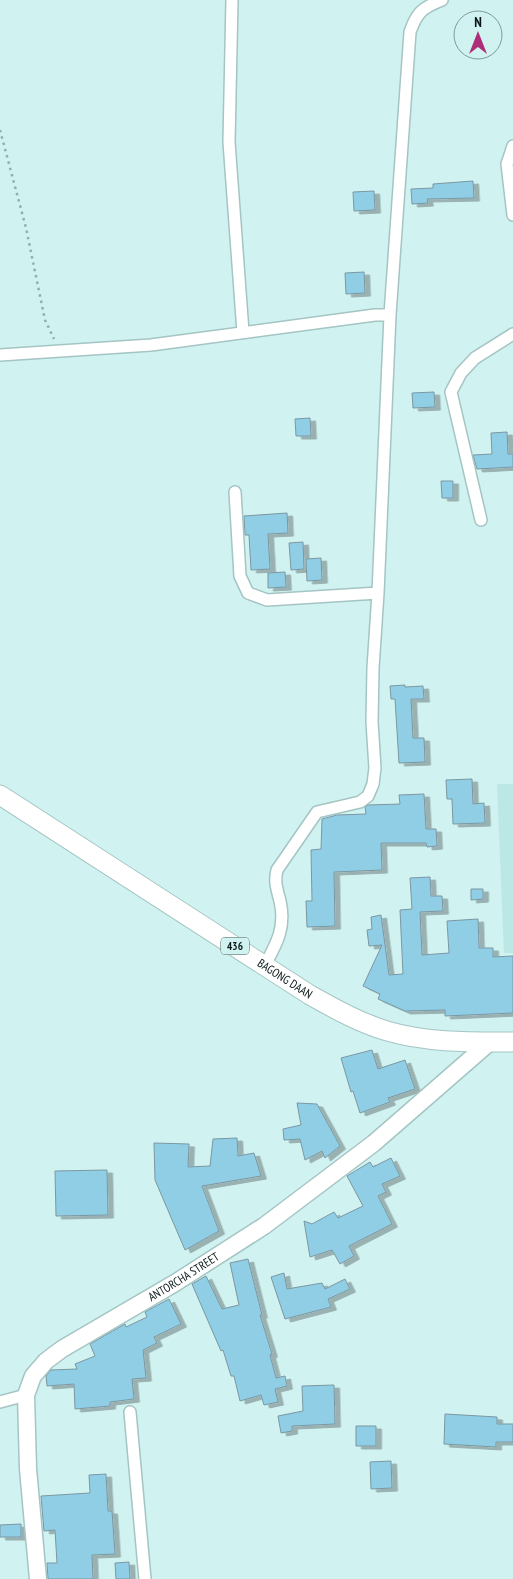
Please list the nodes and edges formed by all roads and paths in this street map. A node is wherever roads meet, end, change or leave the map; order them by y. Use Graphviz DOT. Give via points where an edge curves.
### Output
graph roads {
  1 [pos="232,0"];
  2 [pos="442,0"];
  3 [pos="0,130"];
  4 [pos="513,146"];
  5 [pos="513,215"];
  6 [pos="390,315"];
  7 [pos="243,332"];
  8 [pos="513,334"];
  9 [pos="59,350"];
  10 [pos="0,355"];
  11 [pos="235,492"];
  12 [pos="482,520"];
  13 [pos="378,594"];
  14 [pos="0,794"];
  15 [pos="265,965"];
  16 [pos="490,1042"];
  17 [pos="513,1042"];
  18 [pos="26,1395"];
  19 [pos="0,1402"];
  20 [pos="130,1412"];
  21 [pos="38,1579"];
  22 [pos="145,1579"];
  1 -- 7 [label="street" via="229,142"];
  2 -- 6 [label="street" via="420,11 410,32"];
  3 -- 9 [label="path" via="26,228 45,320"];
  4 -- 5 [label="street" via="507,164"];
  6 -- 7 [label="street"];
  6 -- 13 [label="street"];
  7 -- 9 [label="street" via="151,345"];
  8 -- 12 [label="street" via="475,358 461,372 451,392"];
  9 -- 10 [label="street"];
  11 -- 13 [label="street" via="240,576 248,593 267,600"];
  13 -- 15 [label="street" via="373,668 373,784 368,796 360,802 318,812 277,870 275,878 282,931"];
  14 -- 15 [label="main road, BAGONG DAAN / 436"];
  15 -- 16 [label="main road, BAGONG DAAN / 436" via="318,999 388,1031 441,1041"];
  16 -- 17 [label="main road, 436"];
  16 -- 18 [label="main road, ANTORCHA STREET" via="374,1143 264,1226 46,1361 33,1376"];
  18 -- 19 [label="street"];
  18 -- 21 [label="main road, ANTORCHA STREET" via="28,1469"];
  20 -- 22 [label="street"];
}
